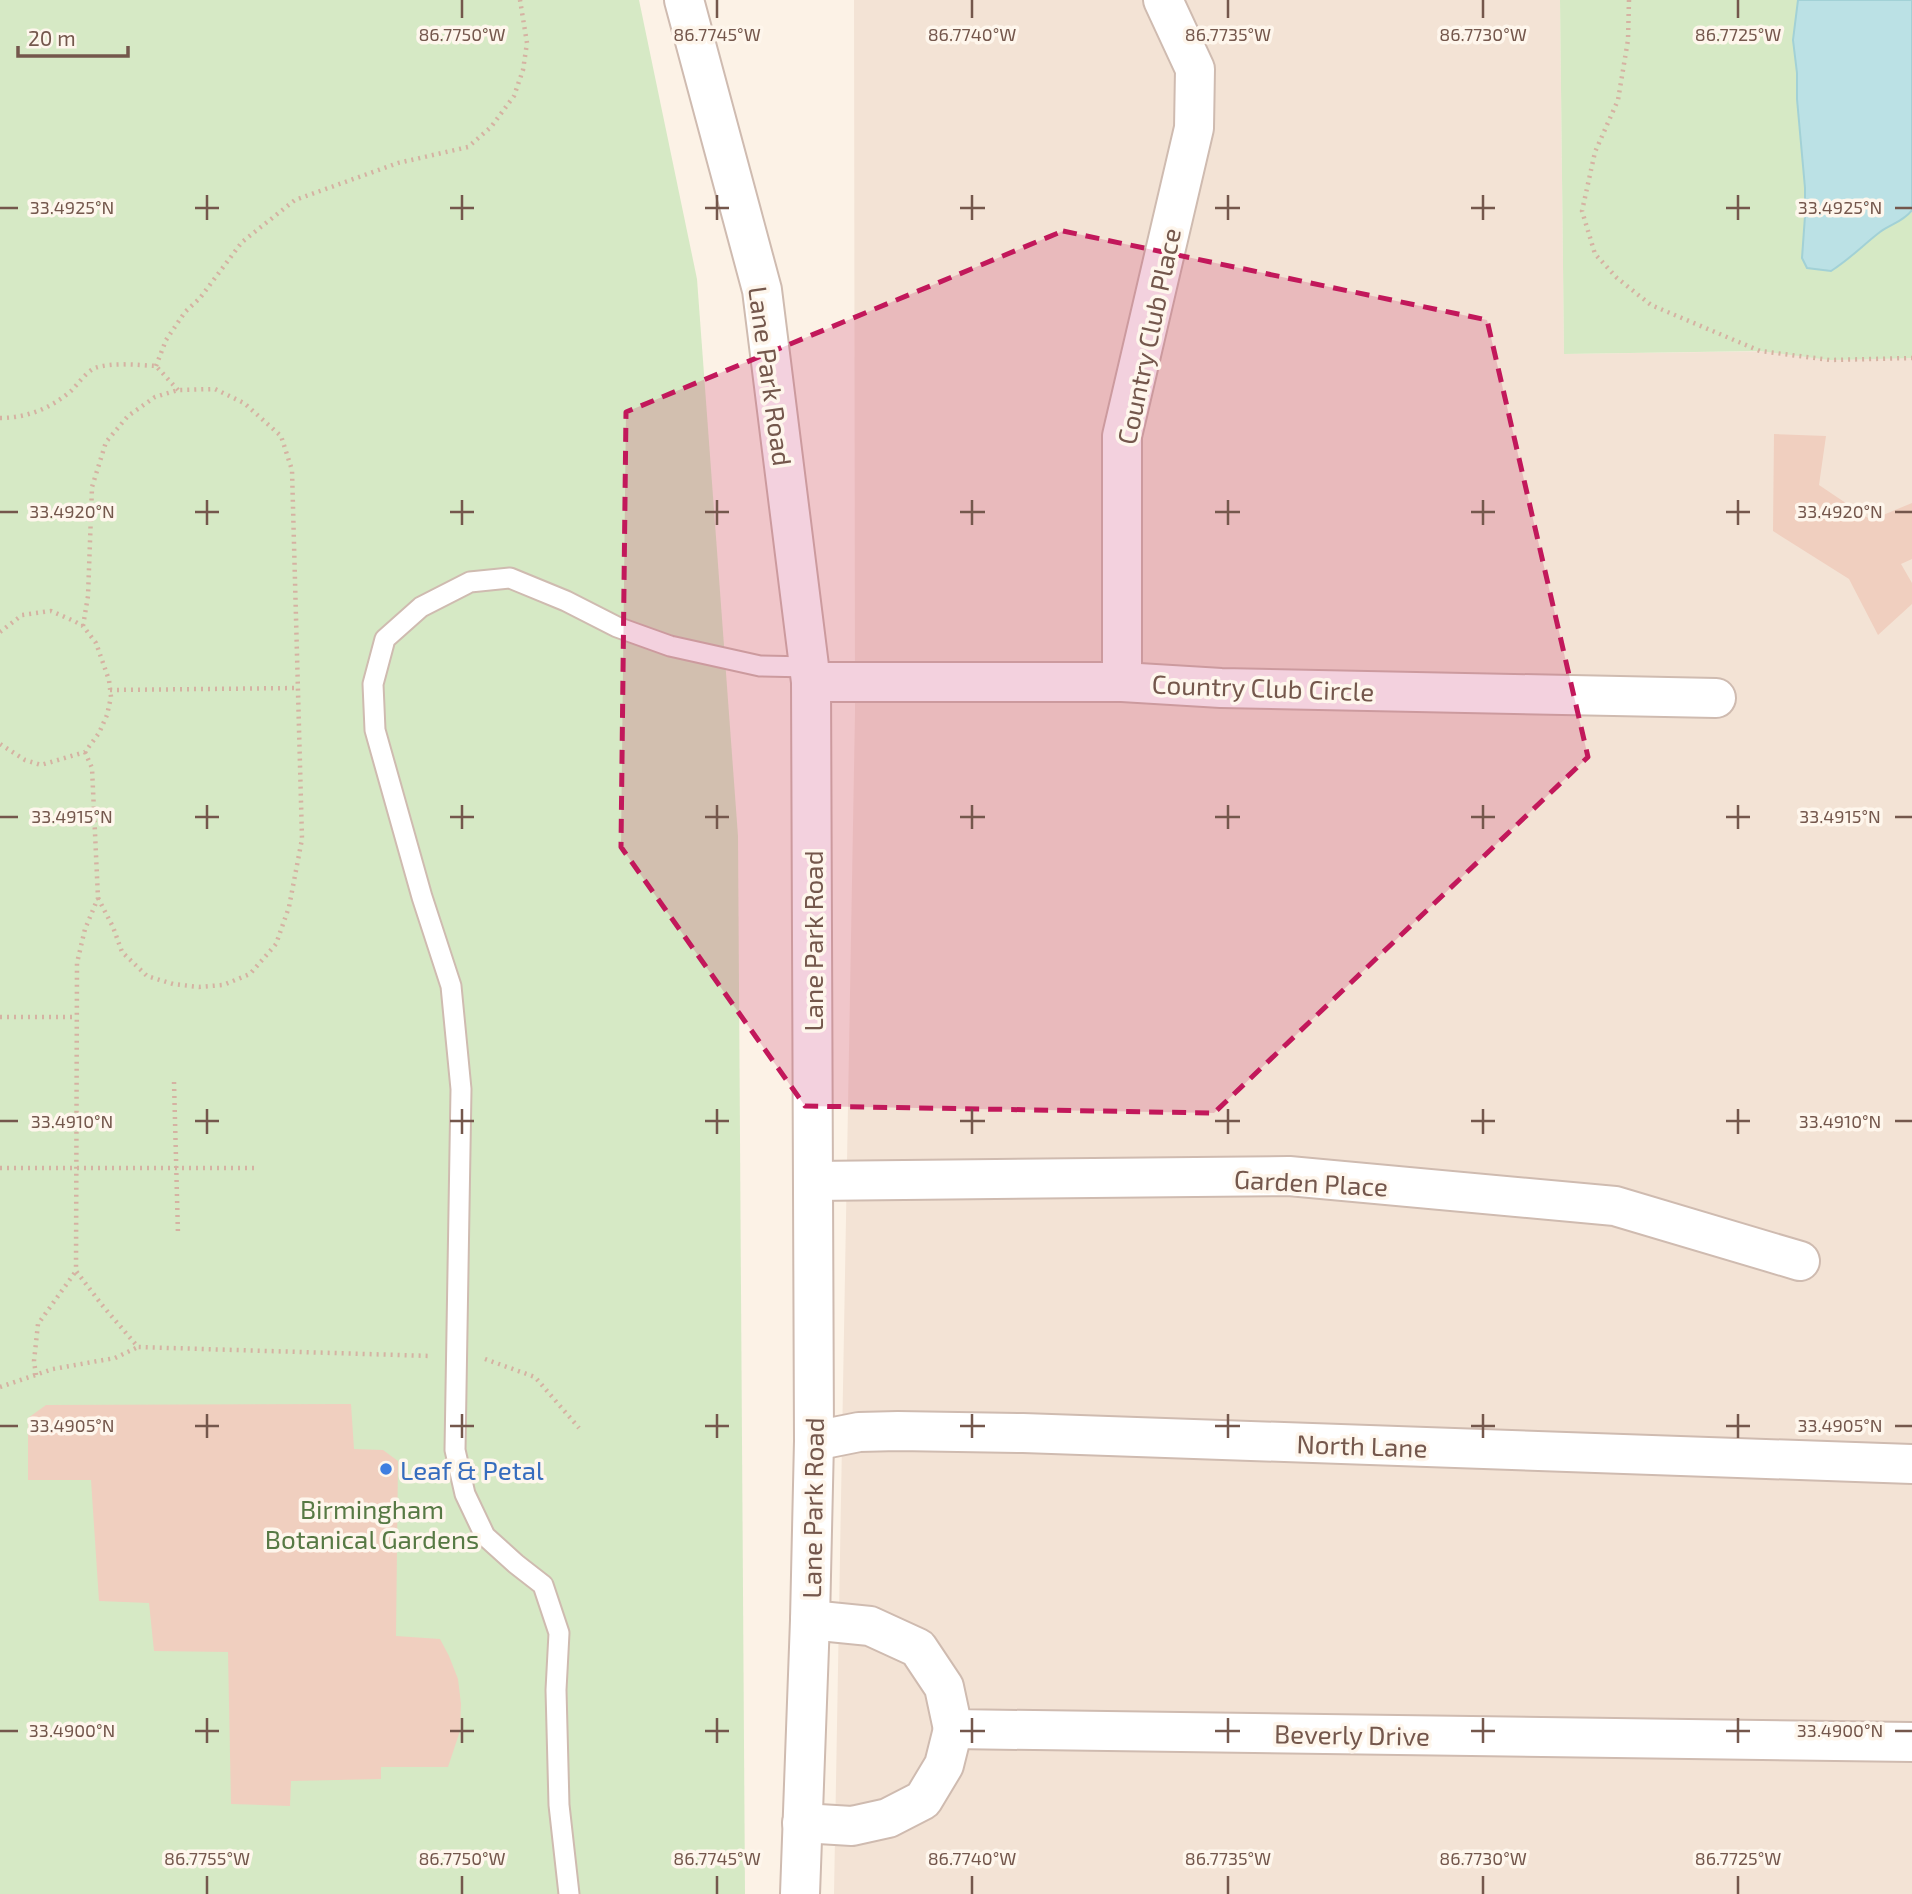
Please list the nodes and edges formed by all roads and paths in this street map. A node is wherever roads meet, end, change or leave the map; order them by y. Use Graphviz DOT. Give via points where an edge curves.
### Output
graph roads {
  1 [pos="520,0"];
  2 [pos="684,0"];
  3 [pos="1163,0"];
  4 [pos="1629,0"];
  5 [pos="1912,358"];
  6 [pos="156,366"];
  7 [pos="178,390"];
  8 [pos="0,418"];
  9 [pos="83,626"];
  10 [pos="0,632"];
  11 [pos="810,674"];
  12 [pos="1122,682"];
  13 [pos="298,688"];
  14 [pos="110,690"];
  15 [pos="1716,698"];
  16 [pos="0,744"];
  17 [pos="85,752"];
  18 [pos="97,898"];
  19 [pos="0,1017"];
  20 [pos="77,1017"];
  21 [pos="174,1082"];
  22 [pos="76,1167"];
  23 [pos="177,1167"];
  24 [pos="0,1168"];
  25 [pos="255,1168"];
  26 [pos="813,1181"];
  27 [pos="178,1235"];
  28 [pos="1800,1261"];
  29 [pos="76,1271"];
  30 [pos="138,1347"];
  31 [pos="457,1357"];
  32 [pos="36,1375"];
  33 [pos="0,1387"];
  34 [pos="579,1429"];
  35 [pos="814,1441"];
  36 [pos="1912,1464"];
  37 [pos="810,1620"];
  38 [pos="953,1729"];
  39 [pos="1912,1742"];
  40 [pos="802,1823"];
  41 [pos="569,1894"];
  42 [pos="800,1894"];
  1 -- 6 [label="path" via="527,43 523,70 514,96 491,127 468,147 398,163 295,200 242,242 172,331"];
  2 -- 11 [label="street, Lane Park Road" via="762,290"];
  3 -- 12 [label="street, Country Club Place" via="1195,69 1194,128 1122,436"];
  4 -- 5 [label="path" via="1618,100 1595,152 1582,211 1595,254 1651,305 1760,351 1830,360"];
  6 -- 7 [label="path"];
  6 -- 8 [label="path" via="93,369 41,411"];
  7 -- 9 [label="path" via="155,397 128,416 106,442 92,487"];
  7 -- 13 [label="path" via="215,389 244,403 281,436 292,470"];
  9 -- 10 [label="path" via="51,611 23,615"];
  9 -- 14 [label="path" via="96,643"];
  11 -- 12 [label="street, Country Club Circle"];
  11 -- 26 [label="street, Lane Park Road"];
  11 -- 31 [label="lane" via="670,646 510,578 470,582 421,607 385,639 373,684 375,730 451,986 461,1088"];
  12 -- 15 [label="street, Country Club Circle"];
  13 -- 14 [label="path"];
  13 -- 18 [label="path" via="302,839 289,907 276,944 250,974 199,988 147,976 122,952"];
  14 -- 17 [label="path" via="107,715"];
  16 -- 17 [label="path" via="41,765"];
  17 -- 18 [label="path" via="92,768"];
  18 -- 20 [label="path" via="77,963"];
  19 -- 20 [label="path"];
  20 -- 22 [label="path"];
  21 -- 23 [label="path"];
  22 -- 23 [label="path"];
  22 -- 24 [label="path"];
  22 -- 29 [label="path"];
  23 -- 25 [label="path"];
  23 -- 27 [label="path"];
  26 -- 28 [label="street, Garden Place" via="1289,1176 1615,1206"];
  26 -- 35 [label="street, Lane Park Road"];
  29 -- 30 [label="path"];
  29 -- 32 [label="path" via="38,1324"];
  30 -- 31 [label="path"];
  30 -- 32 [label="path" via="115,1358"];
  31 -- 34 [label="path" via="486,1359 536,1377"];
  31 -- 41 [label="lane" via="455,1450 465,1494 485,1536 543,1585 559,1633 559,1805"];
  32 -- 33 [label="path"];
  35 -- 36 [label="street, North Lane" via="859,1432 1009,1433"];
  35 -- 37 [label="street, Lane Park Road"];
  37 -- 38 [label="street" via="870,1626 918,1648 944,1687"];
  37 -- 40 [label="street, Lane Park Road"];
  38 -- 39 [label="street, Beverly Drive"];
  38 -- 40 [label="street" via="944,1765 923,1800 888,1818 852,1826"];
  40 -- 42 [label="street, Lane Park Road"];
}
